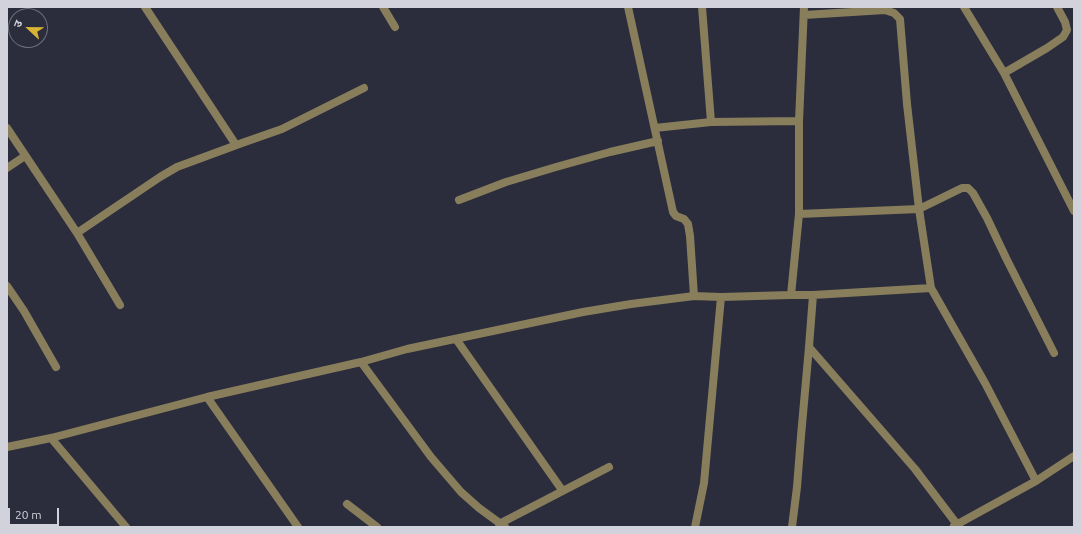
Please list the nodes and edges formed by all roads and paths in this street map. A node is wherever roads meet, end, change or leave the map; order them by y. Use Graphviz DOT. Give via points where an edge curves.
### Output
graph roads {
  1 [pos="145,7"];
  2 [pos="383,7"];
  3 [pos="628,7"];
  4 [pos="702,7"];
  5 [pos="964,7"];
  6 [pos="1057,7"];
  7 [pos="804,11"];
  8 [pos="395,27"];
  9 [pos="1004,73"];
  10 [pos="364,88"];
  11 [pos="799,121"];
  12 [pos="711,122"];
  13 [pos="7,128"];
  14 [pos="655,128"];
  15 [pos="658,142"];
  16 [pos="236,145"];
  17 [pos="25,156"];
  18 [pos="7,168"];
  19 [pos="459,200"];
  20 [pos="919,210"];
  21 [pos="1074,211"];
  22 [pos="799,214"];
  23 [pos="76,233"];
  24 [pos="7,286"];
  25 [pos="931,288"];
  26 [pos="792,295"];
  27 [pos="694,296"];
  28 [pos="813,296"];
  29 [pos="721,297"];
  30 [pos="120,305"];
  31 [pos="456,339"];
  32 [pos="809,347"];
  33 [pos="1054,353"];
  34 [pos="361,362"];
  35 [pos="56,367"];
  36 [pos="207,397"];
  37 [pos="50,438"];
  38 [pos="7,447"];
  39 [pos="1074,456"];
  40 [pos="609,466"];
  41 [pos="1036,481"];
  42 [pos="562,490"];
  43 [pos="347,504"];
  44 [pos="502,525"];
  45 [pos="956,526"];
  46 [pos="126,527"];
  47 [pos="298,527"];
  48 [pos="377,527"];
  49 [pos="696,527"];
  50 [pos="792,527"];
  1 -- 16 [label="street"];
  2 -- 8 [label="street"];
  3 -- 14 [label="street"];
  4 -- 12 [label="street"];
  5 -- 9 [label="street"];
  6 -- 9 [label="street" via="1067,30 1063,37"];
  7 -- 11 [label="street"];
  7 -- 20 [label="street" via="885,10 894,13 900,19"];
  9 -- 21 [label="street"];
  10 -- 16 [label="street" via="282,129"];
  11 -- 12 [label="street"];
  11 -- 22 [label="street"];
  12 -- 14 [label="street"];
  13 -- 17 [label="street"];
  14 -- 15 [label="street"];
  15 -- 19 [label="street" via="564,165 506,182"];
  15 -- 27 [label="street" via="673,212 688,224"];
  16 -- 23 [label="street" via="178,167"];
  17 -- 18 [label="street"];
  17 -- 23 [label="street"];
  20 -- 22 [label="street"];
  20 -- 25 [label="street"];
  20 -- 33 [label="street" via="962,188 968,188 973,192"];
  22 -- 26 [label="street"];
  23 -- 30 [label="street"];
  24 -- 35 [label="street"];
  25 -- 28 [label="street"];
  25 -- 41 [label="street" via="985,383"];
  26 -- 28 [label="street"];
  26 -- 29 [label="street"];
  27 -- 29 [label="street"];
  27 -- 31 [label="street" via="583,312"];
  28 -- 32 [label="street"];
  29 -- 49 [label="street" via="704,483"];
  31 -- 34 [label="street"];
  31 -- 42 [label="street"];
  32 -- 45 [label="street" via="915,469"];
  32 -- 50 [label="street"];
  34 -- 36 [label="street"];
  34 -- 44 [label="street" via="436,463 461,492"];
  36 -- 37 [label="street"];
  36 -- 47 [label="street"];
  37 -- 38 [label="street"];
  37 -- 46 [label="street"];
  39 -- 41 [label="street"];
  40 -- 42 [label="street"];
  41 -- 45 [label="street"];
  42 -- 44 [label="street"];
  43 -- 48 [label="street"];
}
